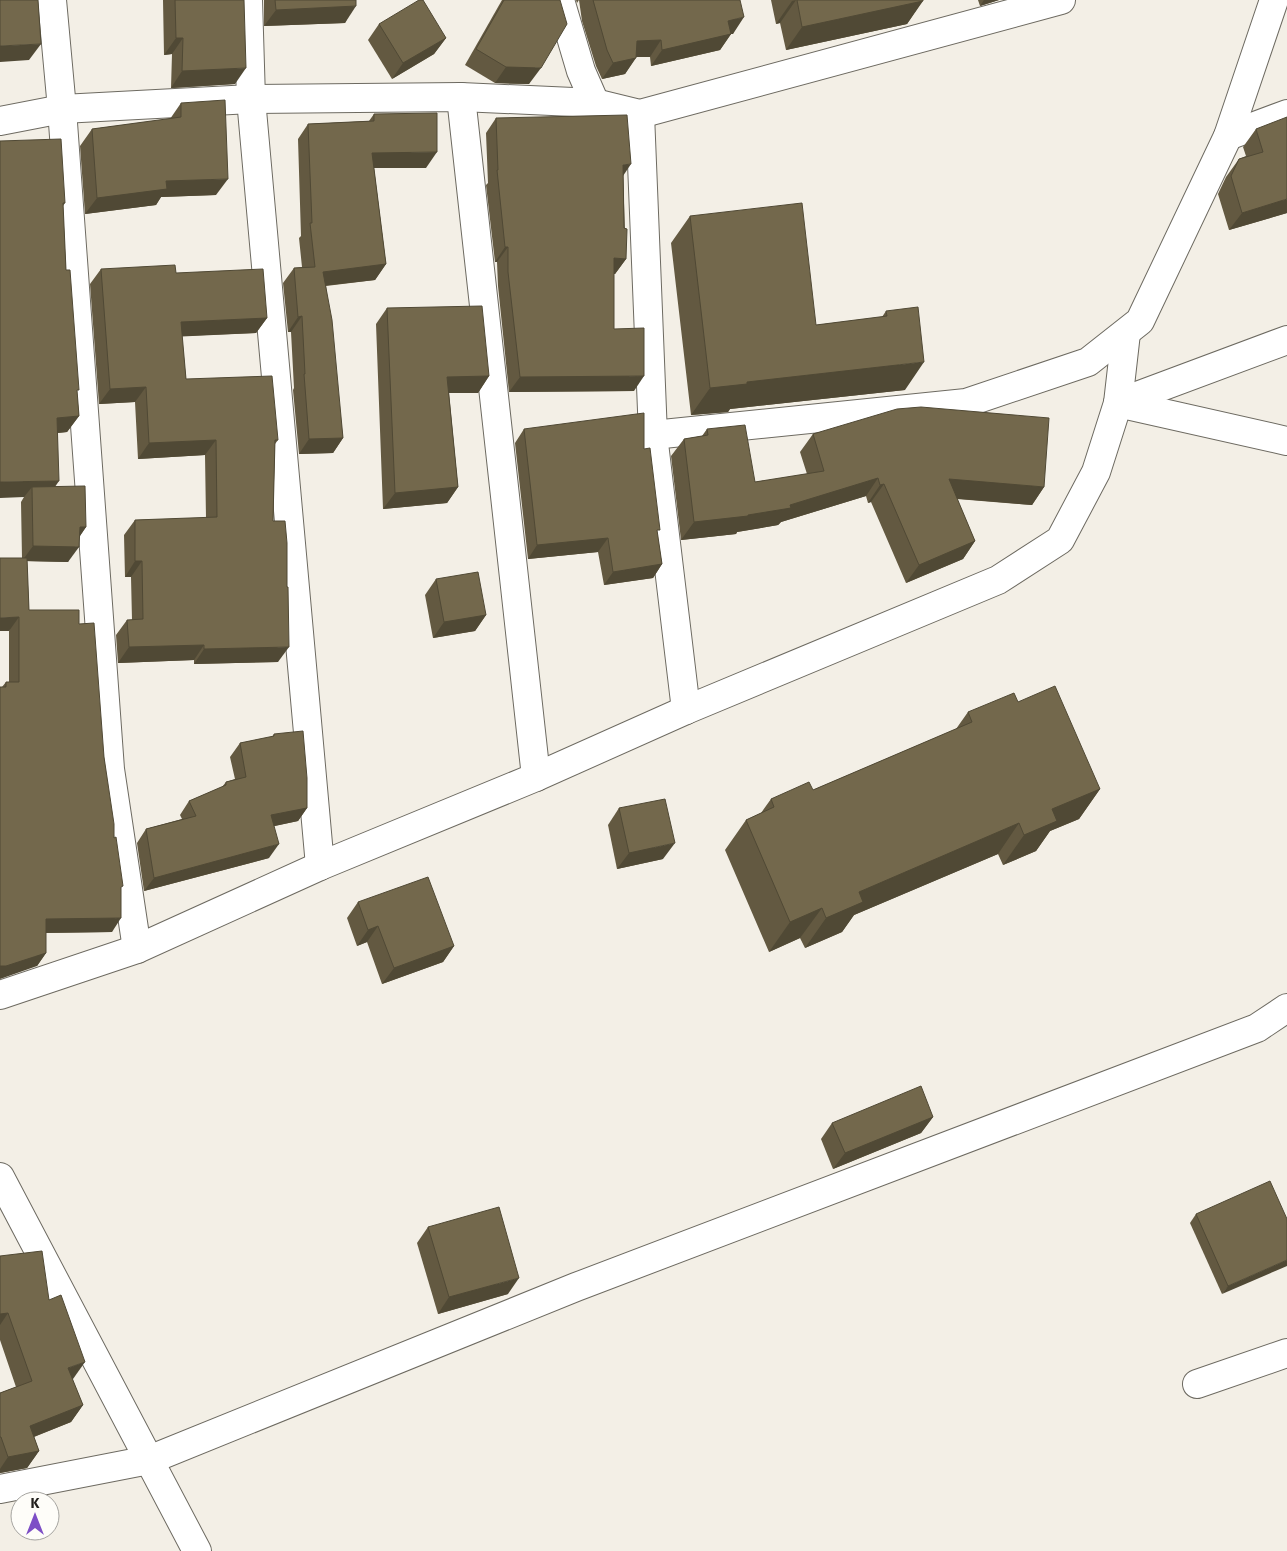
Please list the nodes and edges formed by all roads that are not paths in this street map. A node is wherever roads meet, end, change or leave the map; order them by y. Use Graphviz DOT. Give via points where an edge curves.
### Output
graph roads {
  1 [pos="52,0"];
  2 [pos="248,0"];
  3 [pos="560,0"];
  4 [pos="1061,0"];
  5 [pos="1274,0"];
  6 [pos="461,97"];
  7 [pos="251,100"];
  8 [pos="595,103"];
  9 [pos="62,109"];
  10 [pos="640,114"];
  11 [pos="1287,114"];
  12 [pos="0,121"];
  13 [pos="1228,136"];
  14 [pos="1126,333"];
  15 [pos="1287,340"];
  16 [pos="1118,403"];
  17 [pos="653,435"];
  18 [pos="1287,440"];
  19 [pos="686,710"];
  20 [pos="536,777"];
  21 [pos="320,866"];
  22 [pos="137,949"];
  23 [pos="0,996"];
  24 [pos="1287,1008"];
  25 [pos="0,1177"];
  26 [pos="11,1222"];
  27 [pos="1287,1353"];
  28 [pos="1197,1384"];
  29 [pos="149,1460"];
  30 [pos="0,1489"];
  31 [pos="197,1551"];
  1 -- 9 [label="street"];
  2 -- 7 [label="street"];
  3 -- 8 [label="street" via="581,71"];
  4 -- 10 [label="street"];
  5 -- 13 [label="street"];
  6 -- 7 [label="street"];
  6 -- 8 [label="street"];
  6 -- 20 [label="street"];
  7 -- 9 [label="street"];
  7 -- 21 [label="street"];
  8 -- 10 [label="street"];
  9 -- 12 [label="street"];
  9 -- 22 [label="street" via="110,769"];
  10 -- 17 [label="street"];
  11 -- 13 [label="street"];
  13 -- 14 [label="street" via="1140,321"];
  14 -- 16 [label="street"];
  14 -- 17 [label="street" via="1088,362 966,403"];
  15 -- 16 [label="street"];
  16 -- 18 [label="street"];
  16 -- 19 [label="street" via="1096,472 1060,540 998,580"];
  17 -- 19 [label="street"];
  19 -- 20 [label="street"];
  20 -- 21 [label="street"];
  21 -- 22 [label="street"];
  22 -- 23 [label="street"];
  24 -- 29 [label="street" via="1257,1028 586,1284"];
  25 -- 26 [label="street"];
  26 -- 29 [label="street"];
  27 -- 28 [label="street"];
  29 -- 30 [label="street"];
  29 -- 31 [label="street"];
}
